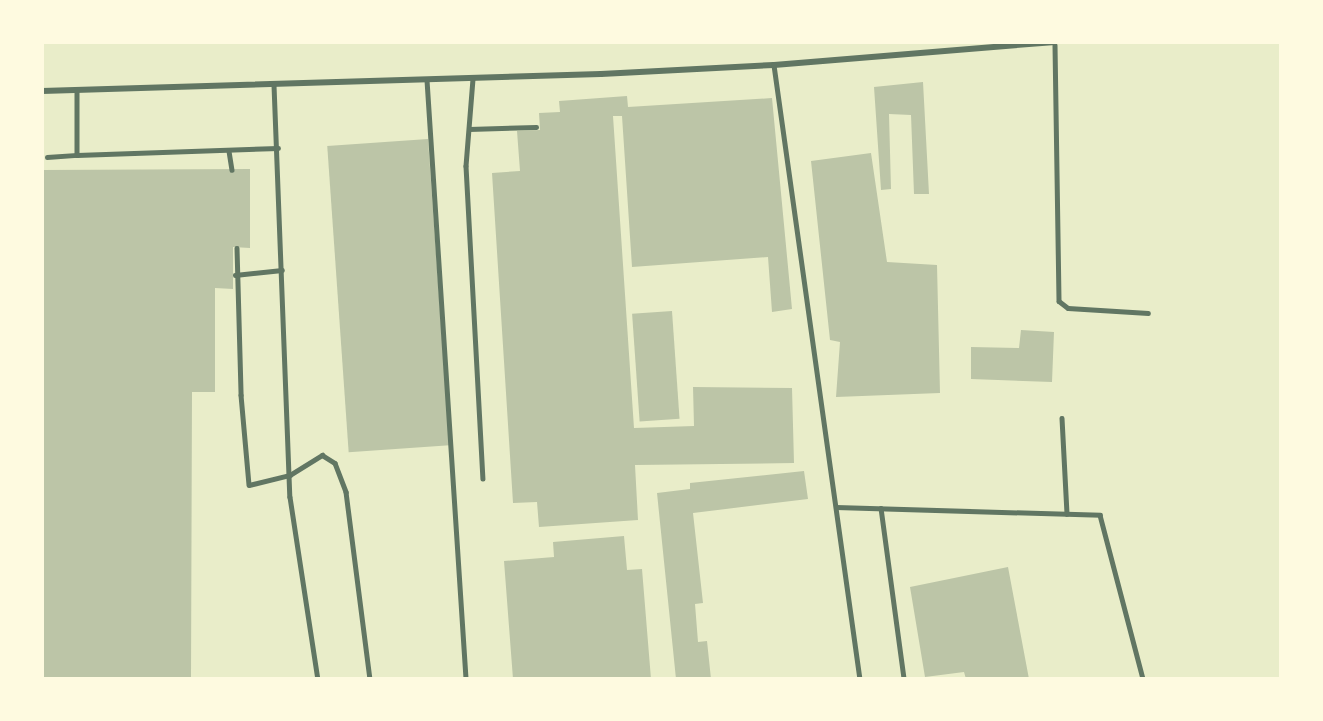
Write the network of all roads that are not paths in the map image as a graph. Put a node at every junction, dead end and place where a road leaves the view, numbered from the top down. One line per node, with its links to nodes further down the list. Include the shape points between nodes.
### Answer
1 (1055, 43): 2 (street); 18 (lane, via 1059,301 1068,308)
2 (774, 65): 3 (street); 22 (lane)
3 (473, 79): 4 (street); 9 (lane)
4 (427, 80): 5 (street); 27 (lane)
5 (274, 85): 6 (street); 10 (lane)
6 (77, 90): 7 (street); 12 (lane)
7 (42, 91)
8 (536, 127): 9 (lane)
9 (469, 129): 21 (lane, via 466,166)
10 (278, 148): 11 (lane); 16 (lane)
11 (229, 151): 12 (lane); 14 (lane)
12 (77, 155): 13 (lane)
13 (47, 157)
14 (232, 170)
15 (237, 248): 17 (lane)
16 (282, 270): 17 (lane); 20 (lane)
17 (235, 274): 20 (lane, via 249,485)
18 (1148, 313)
19 (1062, 418): 24 (lane)
20 (290, 476): 25 (lane); 26 (lane, via 322,455 335,462 346,492)
21 (483, 479)
22 (836, 507): 23 (lane); 28 (lane)
23 (881, 508): 24 (lane); 29 (lane)
24 (1067, 514): 30 (lane, via 1100,515)
25 (318, 679)
26 (370, 679)
27 (466, 679)
28 (860, 679)
29 (904, 679)
30 (1143, 679)

